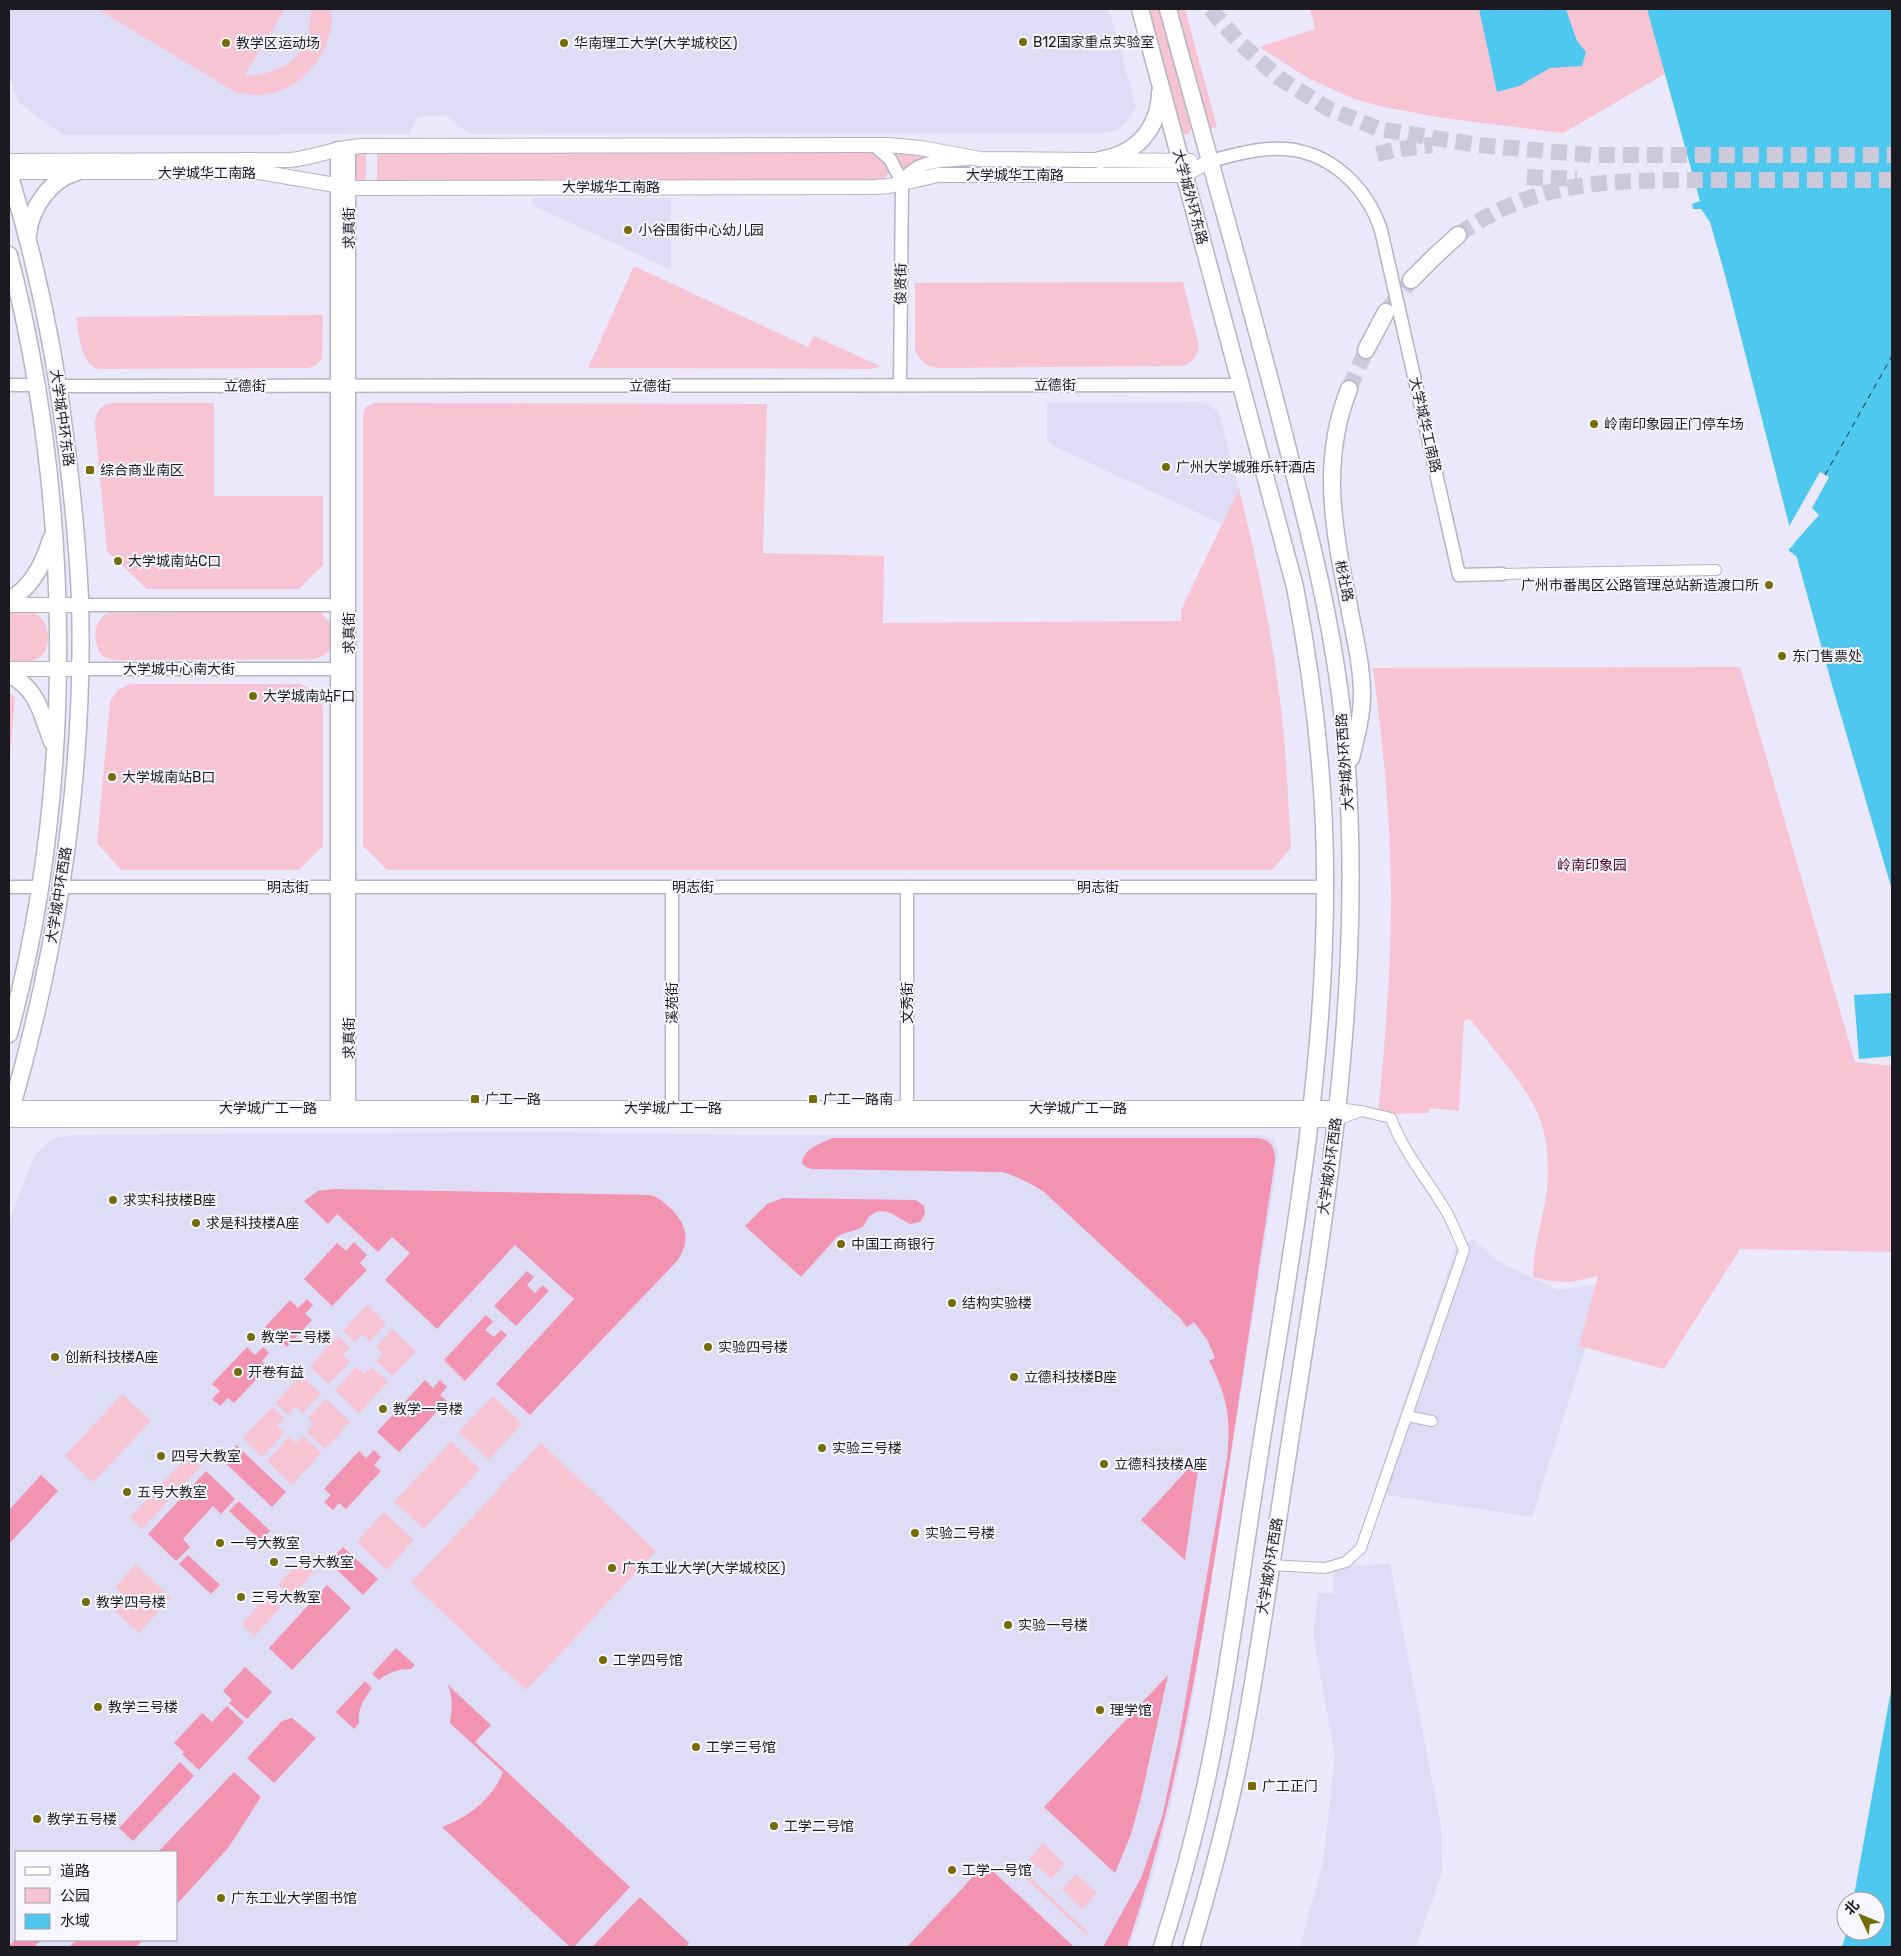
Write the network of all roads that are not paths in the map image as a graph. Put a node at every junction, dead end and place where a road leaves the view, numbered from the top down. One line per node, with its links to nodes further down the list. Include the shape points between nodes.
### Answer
1 (1140, 9): 3 (main road, 大学城外环东路)
2 (1168, 9): 9 (main road, 大学城外环东路)
3 (1160, 84): 7 (main road, via 1158,106 1144,137 1132,149); 10 (main road, 大学城外环东路)
4 (874, 145): 5 (main road, 大学城华工南路); 6 (main road, 大学城华工南路, via 931,149); 13 (street, 俊贤街, via 890,159)
5 (343, 148): 8 (main road, 大学城华工南路, via 290,160); 14 (street, 求真街)
6 (980, 159): 7 (main road, 大学城华工南路); 13 (street, via 925,164)
7 (1100, 160): 10 (main road, 大学城华工南路)
8 (9, 161)
9 (1210, 161): 10 (main road, 大学城华工南路); 21 (main road, 大学城外环东路); 31 (street, 大学城华工南路, via 1278,149 1301,152 1335,167 1365,196 1381,230 1459,575)
10 (1182, 168): 13 (main road, 大学城华工南路, via 938,175); 25 (main road, 大学城外环东路)
11 (77, 172): 12 (main road, 大学城华工南路); 14 (main road, 大学城华工南路, via 258,172); 16 (main road, via 62,178 39,202 30,223)
12 (9, 173): 16 (main road, 大学城中环东路)
13 (902, 182): 14 (main road, 大学城华工南路, via 882,187); 24 (street, 俊贤街)
14 (343, 186): 27 (street, 求真街)
15 (1458, 236): 18 (main road)
16 (28, 241): 26 (main road, 大学城中环东路, via 49,330)
17 (9, 255): 23 (main road, 大学城中环东路)
18 (1411, 280)
19 (1386, 312): 20 (main road)
20 (1366, 350)
21 (1270, 381): 43 (main road, 大学城外环西路, via 1332,637)
22 (9, 385): 23 (street)
23 (35, 385): 29 (main road, 大学城中环东路)
24 (900, 385): 25 (street, 立德街); 27 (street, 立德街)
25 (1241, 385): 50 (main road, 大学城外环西路, via 1287,552 1305,641 1318,742)
26 (58, 386): 27 (street, 立德街); 35 (main road, 大学城中环东路, via 74,514)
27 (343, 386): 36 (street, 求真街)
28 (1349, 389): 43 (main road, 彬社路, via 1334,452 1332,495 1362,693)
29 (53, 532): 32 (main road, via 45,557 32,579); 34 (main road, 大学城中环东路)
30 (1716, 570): 31 (street, 大学城华工南路)
31 (1502, 574)
32 (9, 600)
33 (9, 605): 34 (main road)
34 (57, 605): 35 (main road); 38 (main road, 大学城中环西路)
35 (80, 605): 36 (street); 39 (main road, 大学城中环东路)
36 (343, 605): 40 (street, 求真街)
37 (9, 669): 38 (main road, 大学城中心南大街)
38 (58, 669): 39 (main road, 大学城中心南大街); 42 (main road, 大学城中环西路)
39 (80, 669): 40 (street, 大学城中心南大街); 46 (main road, 大学城中环西路, via 75,774)
40 (343, 669): 47 (street, 求真街)
41 (9, 675): 42 (main road, via 25,684 35,697)
42 (54, 748): 45 (main road, 大学城中环西路)
43 (1347, 773): 53 (main road, 大学城外环西路, via 1352,900)
44 (9, 887): 45 (street)
45 (39, 887): 51 (main road, 大学城中环西路)
46 (61, 887): 47 (street, 明志街); 54 (main road, 大学城中环西路, via 49,961)
47 (343, 887): 48 (street, 明志街); 55 (street, 求真街)
48 (672, 887): 49 (street, 明志街); 56 (street, 溪苑街)
49 (907, 887): 50 (street, 明志街); 57 (street, 文秀街)
50 (1325, 887): 52 (main road, 大学城外环西路)
51 (9, 1034)
52 (1317, 1040): 53 (main road, via 1320,1049 1327,1054 1340,1051); 58 (main road, 大学城外环西路)
53 (1344, 1043): 59 (main road, 大学城外环西路)
54 (9, 1113): 55 (main road, 大学城广工一路)
55 (343, 1114): 56 (main road, 大学城广工一路)
56 (672, 1114): 57 (main road, 大学城广工一路)
57 (907, 1114): 58 (main road, 大学城广工一路)
58 (1310, 1114): 59 (main road, 大学城广工一路); 63 (main road, 大学城外环西路, via 1216,1734 1186,1863)
59 (1337, 1114): 60 (street, via 1361,1111 1391,1118 1417,1168 1445,1210 1464,1250); 62 (main road, 大学城外环西路)
60 (1407, 1416): 61 (street); 62 (street, via 1361,1548 1346,1562 1325,1568)
61 (1432, 1421)
62 (1270, 1564): 64 (main road, 大学城外环西路, via 1238,1764)
63 (1162, 1947)
64 (1191, 1947)

